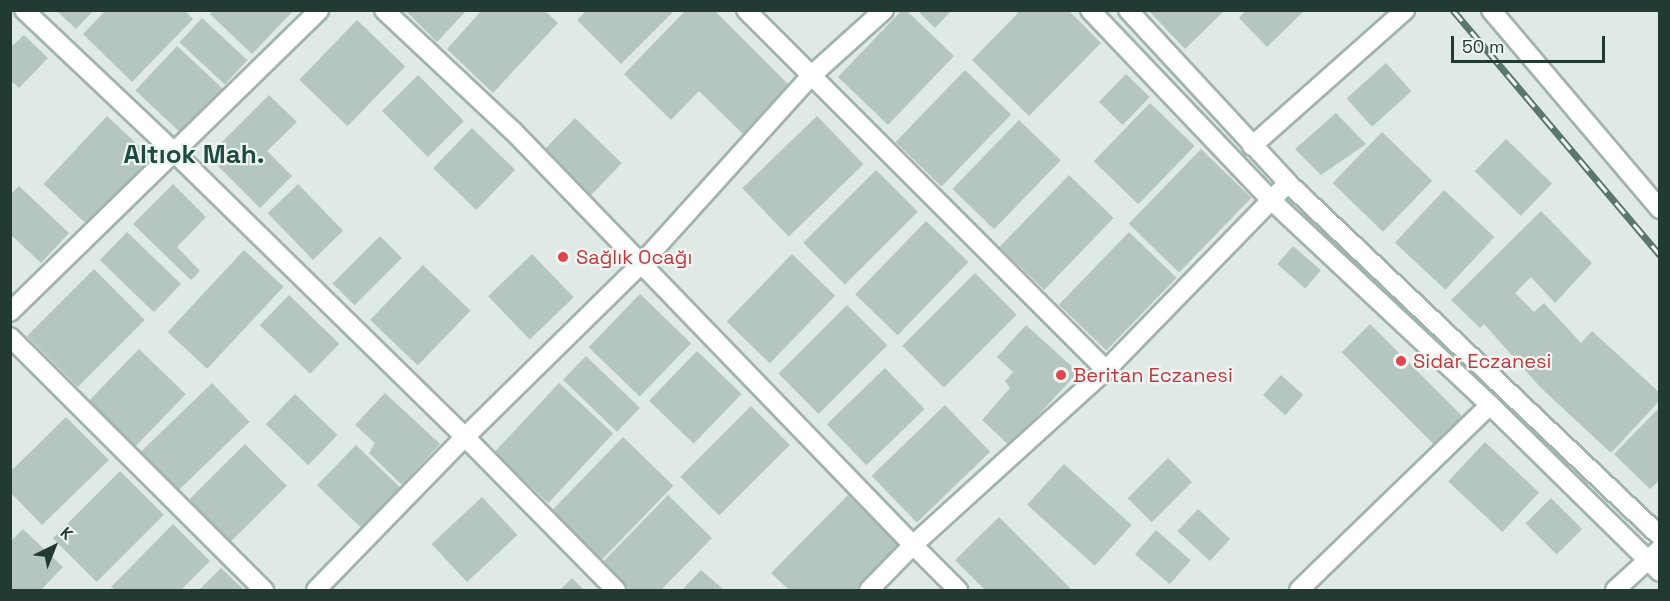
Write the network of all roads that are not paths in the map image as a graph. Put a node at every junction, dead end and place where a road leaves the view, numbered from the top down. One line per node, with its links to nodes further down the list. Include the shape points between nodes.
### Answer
1 (24, 10): 12 (street)
2 (319, 10): 12 (street)
3 (384, 10): 16 (street, via 513,131)
4 (746, 10): 10 (street)
5 (884, 10): 10 (street)
6 (1090, 10): 14 (street)
7 (1128, 10): 11 (street)
8 (1405, 10): 11 (street)
9 (1491, 10): 15 (street)
10 (812, 75): 16 (street); 19 (street)
11 (1252, 146): 13 (street)
12 (175, 153): 17 (street); 21 (street)
13 (1288, 183): 14 (street); 22 (street)
14 (1270, 199): 19 (street); 20 (street)
15 (1659, 209)
16 (641, 264): 21 (street); 23 (street)
17 (10, 312)
18 (10, 337): 25 (street)
19 (1106, 370): 23 (street)
20 (1490, 405): 24 (street); 30 (street)
21 (465, 437): 26 (street); 27 (street)
22 (1659, 536)
23 (913, 545): 28 (street); 29 (street)
24 (1656, 561): 31 (street)
25 (264, 591)
26 (316, 591)
27 (616, 591)
28 (869, 591)
29 (958, 591)
30 (1299, 591)
31 (1615, 591)

